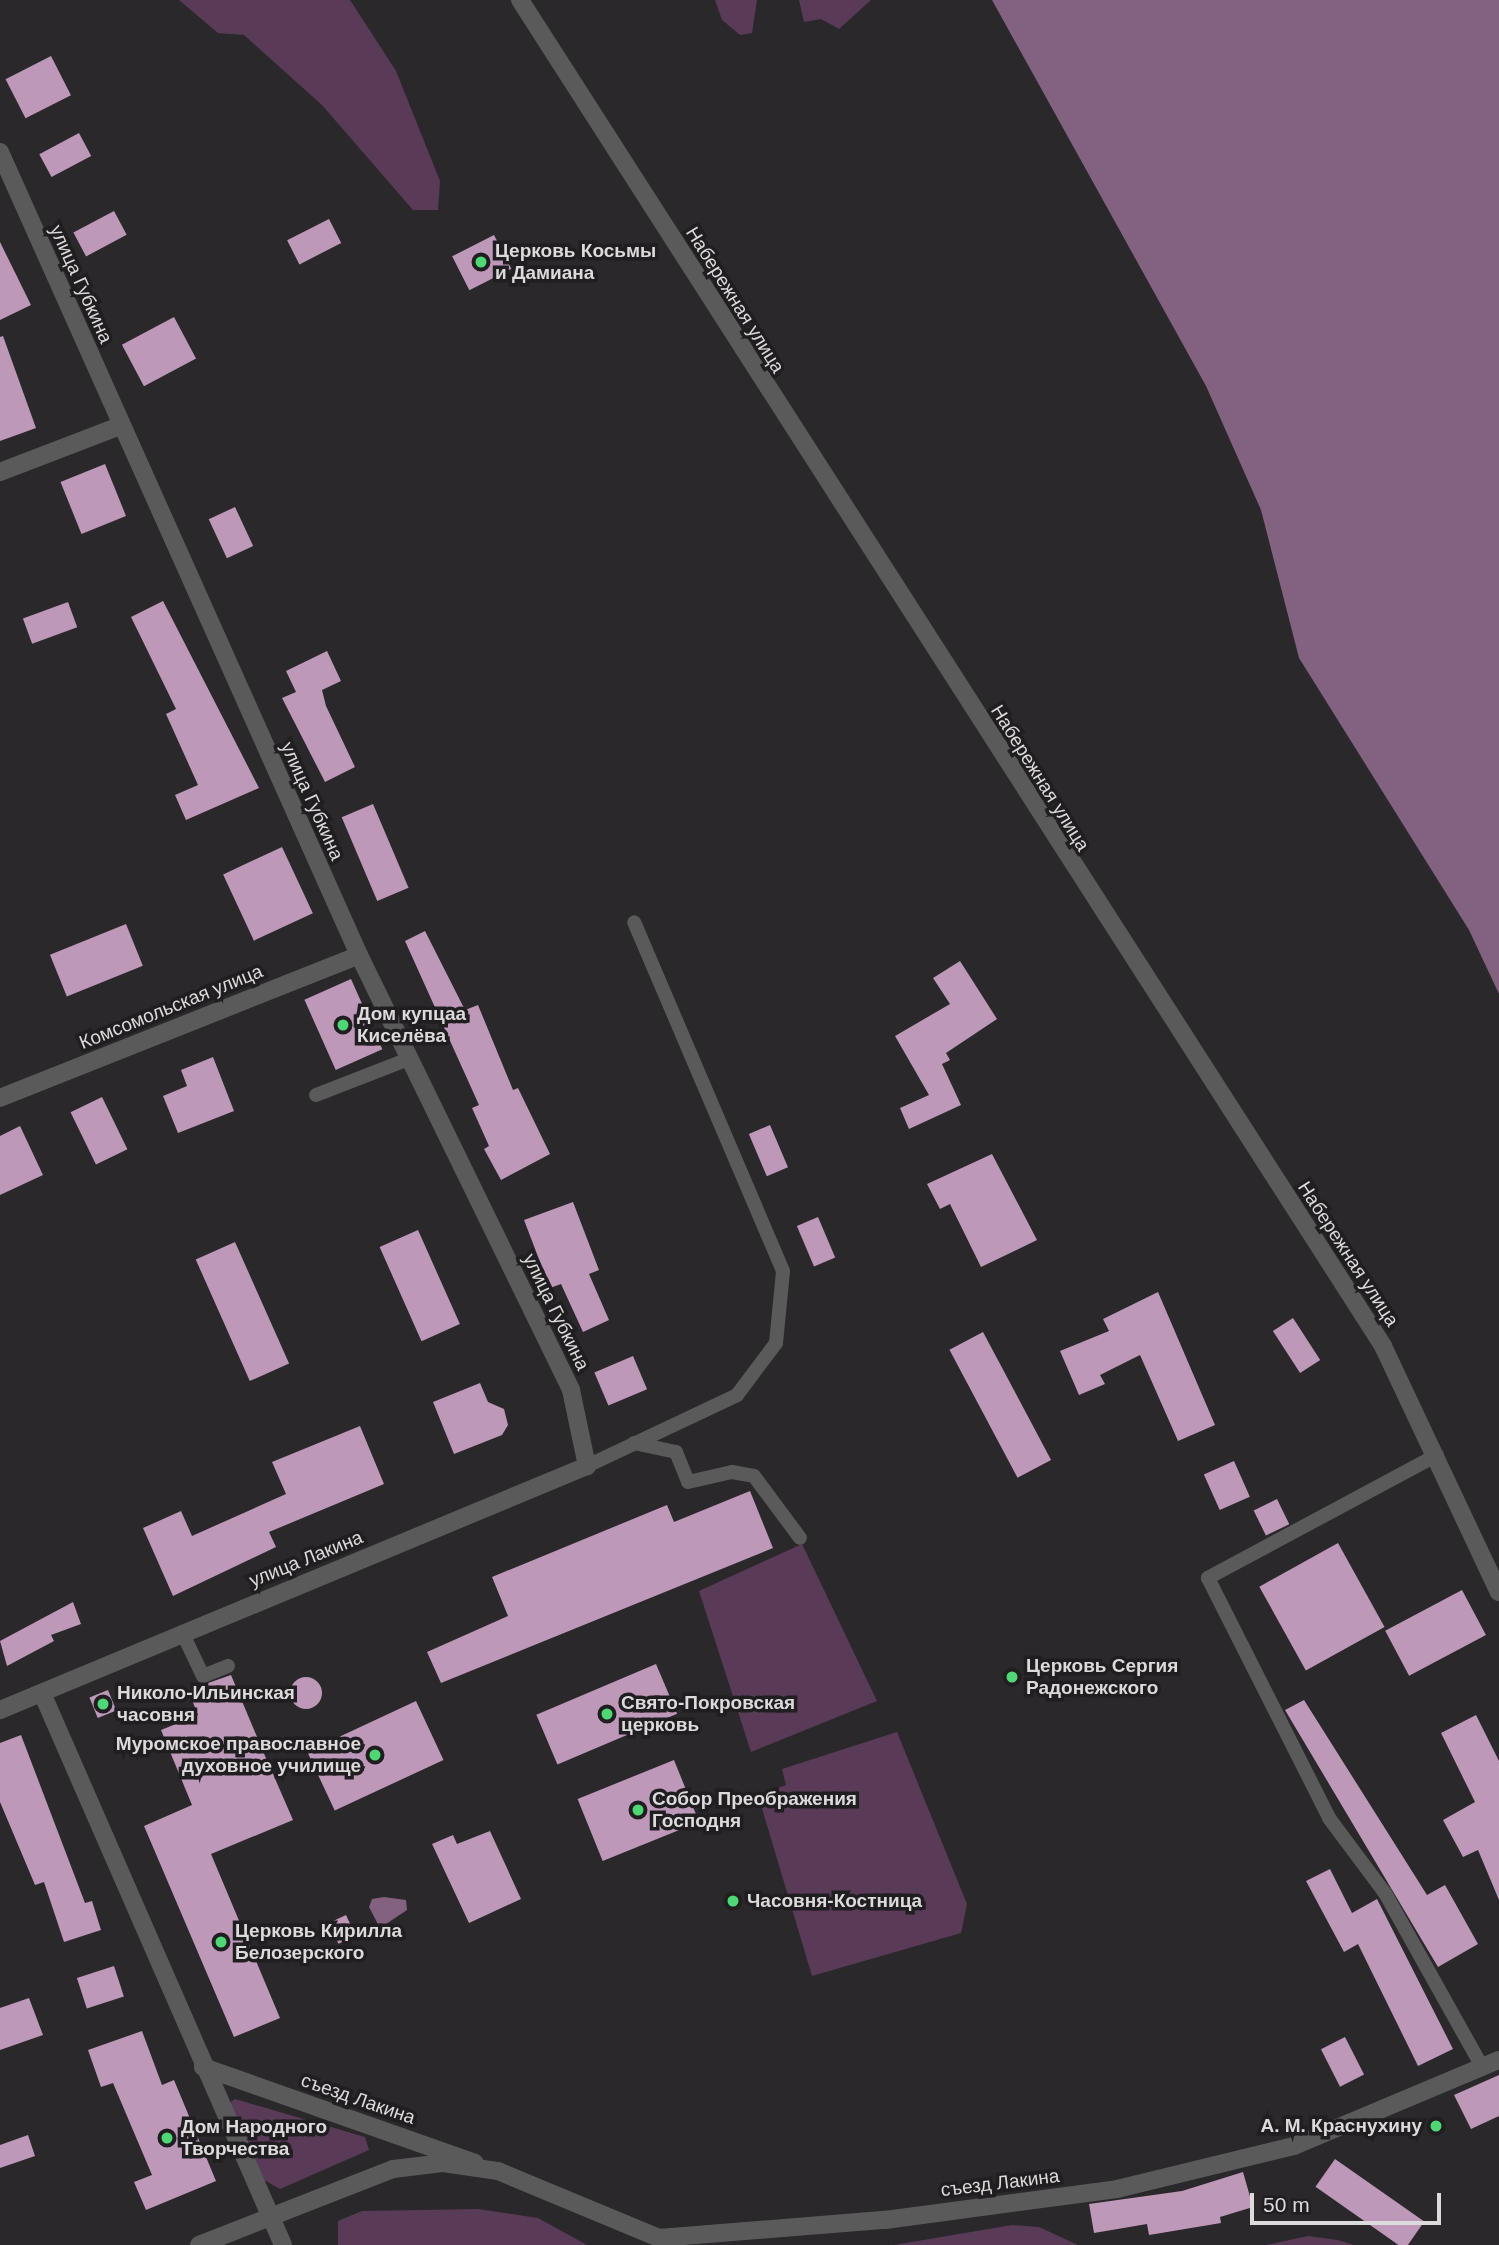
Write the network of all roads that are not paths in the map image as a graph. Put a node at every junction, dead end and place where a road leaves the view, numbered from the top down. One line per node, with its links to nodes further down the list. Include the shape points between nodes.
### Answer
1 (520, 0): 11 (street, Набережная улица, via 1383,1346)
2 (0, 152): 3 (street, улица Губкина)
3 (120, 426): 4 (street); 6 (street, улица Губкина)
4 (0, 472)
5 (634, 922): 10 (lane, via 783,1271 776,1343 737,1395)
6 (359, 955): 7 (street, улица Губкина); 9 (street, Комсомольская улица)
7 (409, 1059): 8 (lane); 12 (street, улица Губкина, via 571,1390)
8 (316, 1095)
9 (0, 1098)
10 (634, 1443): 12 (lane); 13 (lane, via 676,1452 688,1482 732,1472 754,1476)
11 (1437, 1455): 14 (street, Набережная улица); 19 (lane, via 1208,1578 1329,1818 1385,1893)
12 (587, 1465): 15 (street, улица Лакина)
13 (800, 1538)
14 (1499, 1592)
15 (183, 1632): 16 (lane, via 203,1676); 17 (street, улица Лакина)
16 (228, 1666)
17 (42, 1693): 18 (street, улица Лакина); 20 (street)
18 (0, 1710)
19 (1491, 2064): 21 (street, съезд Лакина, via 1294,2146 1117,2189 885,2220 659,2238)
20 (203, 2067): 21 (street, съезд Лакина); 22 (street)
21 (498, 2171): 22 (street, съезд Лакина, via 443,2163 393,2169)
22 (267, 2219): 23 (street, съезд Лакина); 24 (street)
23 (199, 2245)
24 (282, 2245)

